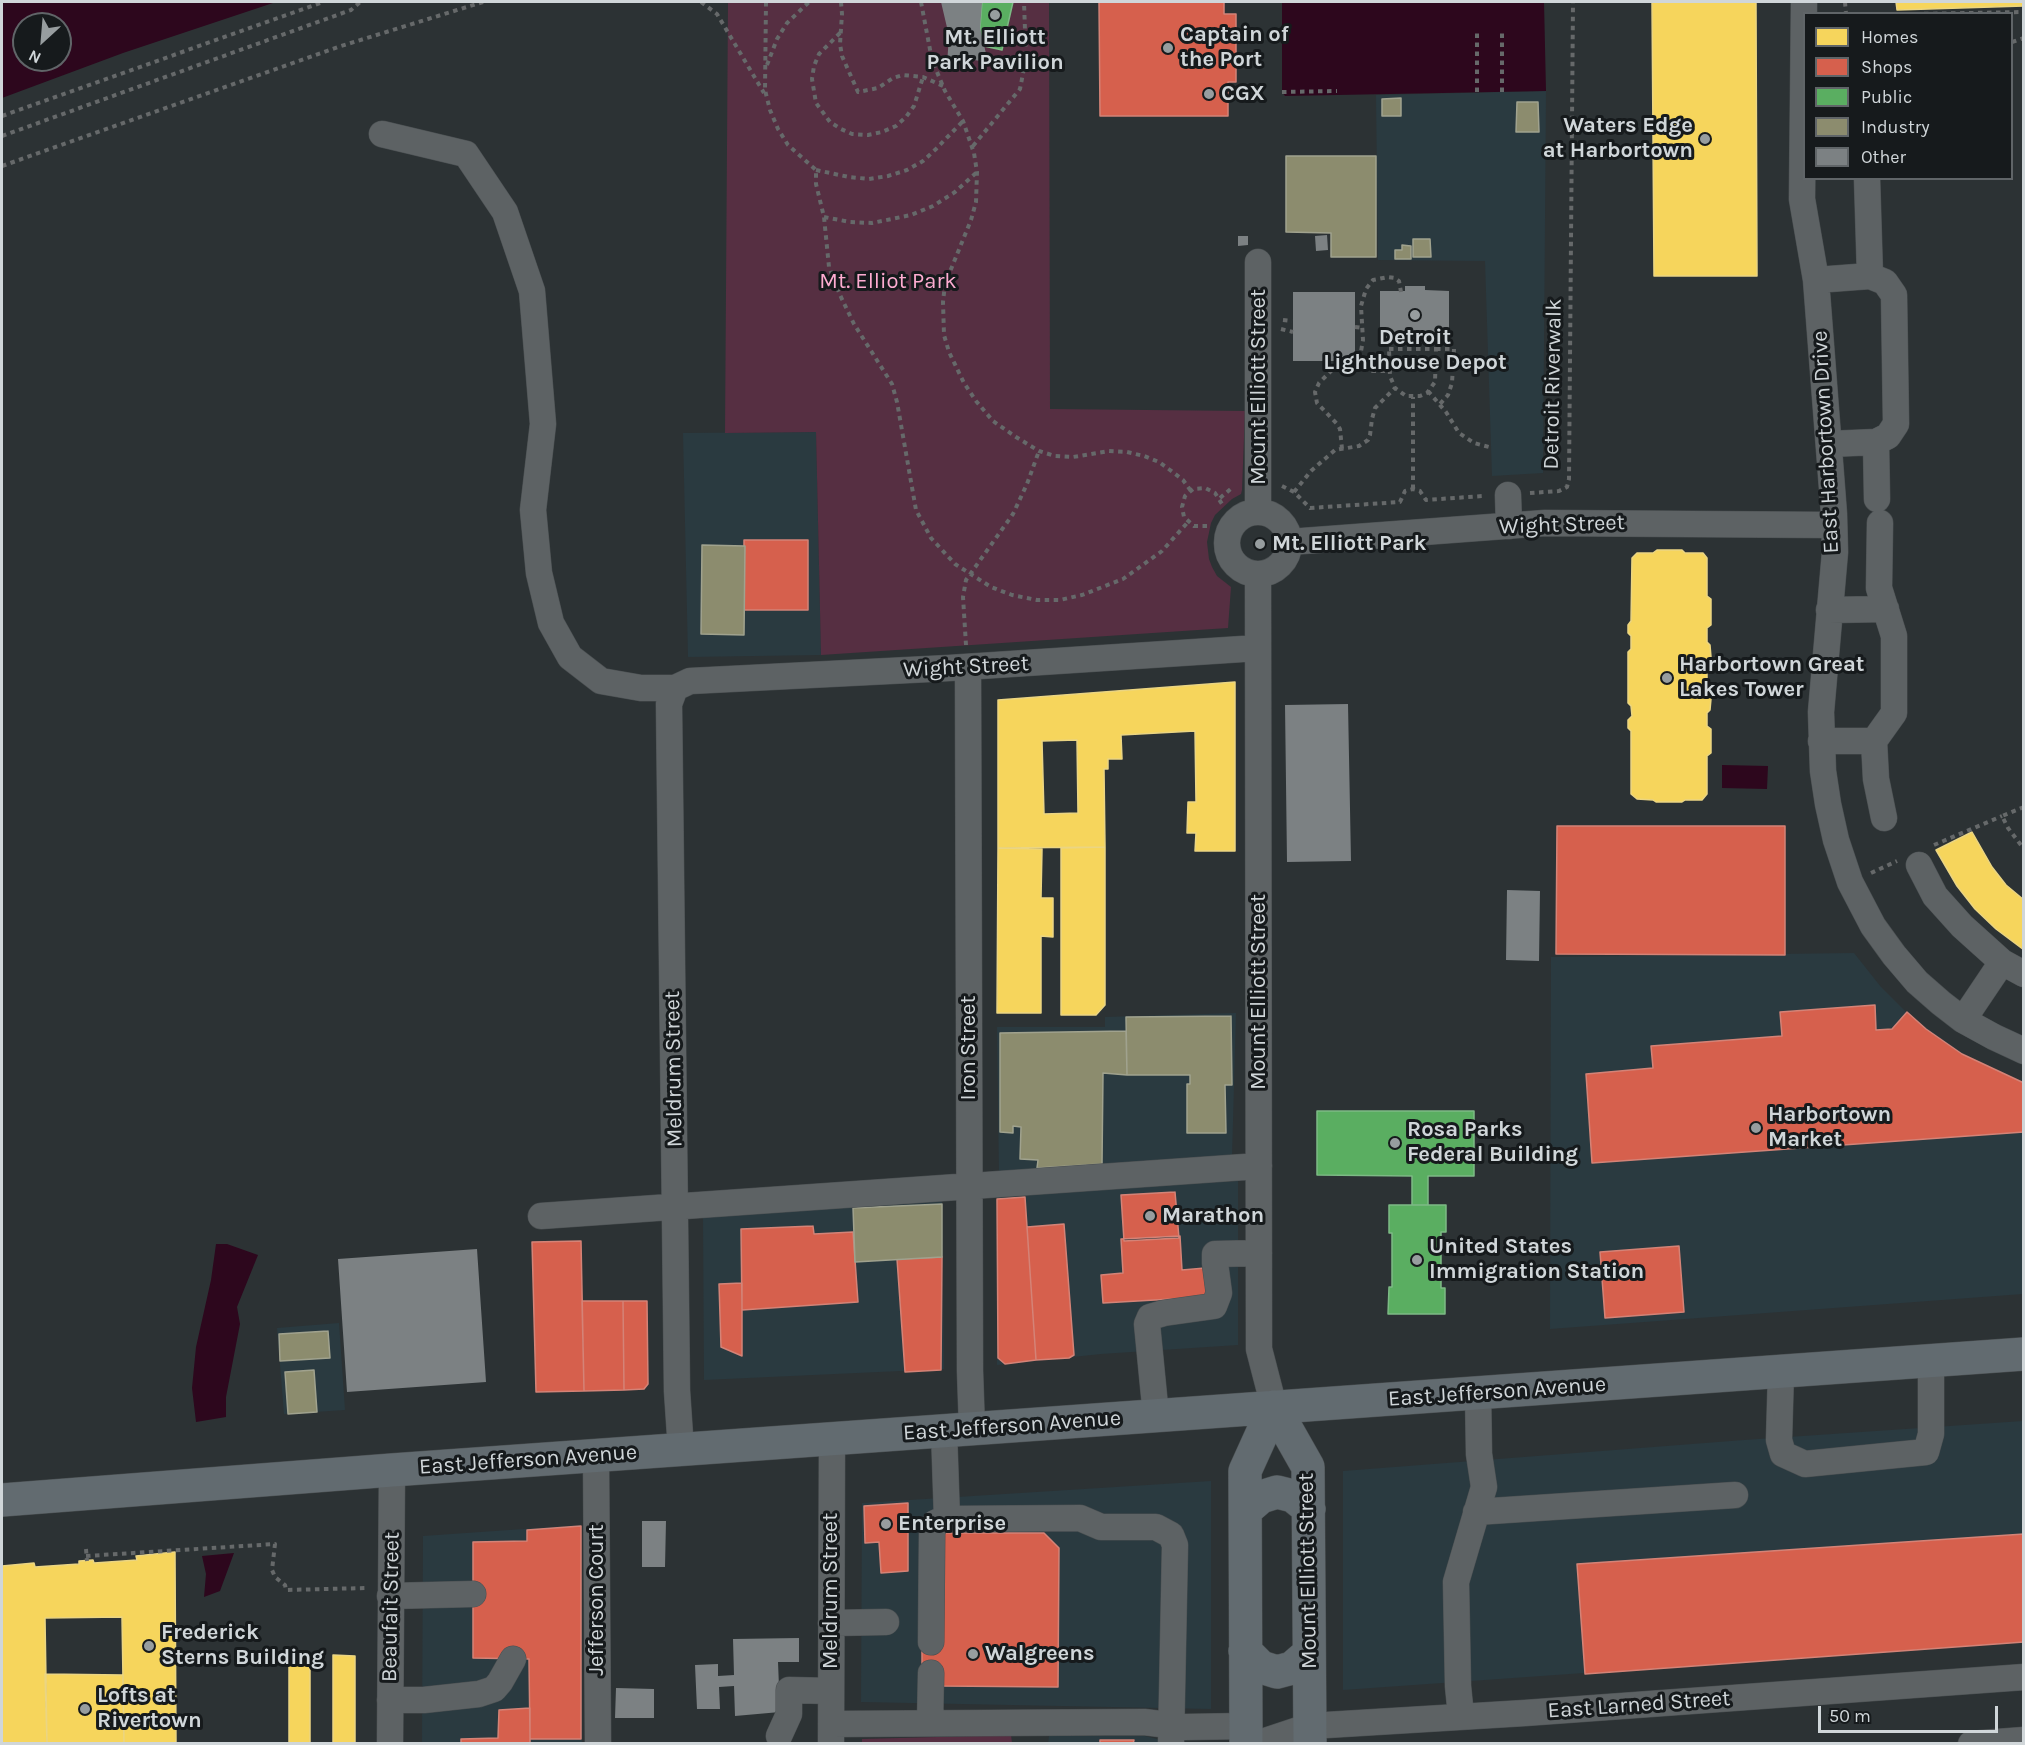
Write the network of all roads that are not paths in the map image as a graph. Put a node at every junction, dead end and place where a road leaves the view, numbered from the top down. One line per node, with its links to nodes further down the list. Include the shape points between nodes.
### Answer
1 (1803, 100): 6 (street, East Harbortown Drive, via 1802,199)
2 (382, 134): 19 (street, Wight Street, via 465,153 505,212 513,234 532,291 543,424 533,510 539,573 551,623 570,657 601,681 642,688)
3 (1867, 180): 5 (street)
4 (1258, 262): 10 (street, Mount Elliott Street)
5 (1870, 276): 6 (street); 7 (street, via 1885,282 1894,295 1896,424 1888,436)
6 (1816, 280): 8 (street, East Harbortown Drive)
7 (1876, 442): 8 (street); 15 (street, via 1880,588)
8 (1829, 444): 11 (street, East Harbortown Drive)
9 (1508, 495): 12 (street)
10 (1258, 512): 13 (street, via 1283,525); 14 (street, via 1233,524 1227,543 1232,561)
11 (1834, 525): 12 (street, Wight Street); 16 (street, East Harbortown Drive)
12 (1509, 526): 13 (street, Wight Street)
13 (1289, 542): 14 (street, via 1281,565)
14 (1258, 575): 17 (street, Mount Elliott Street)
15 (1886, 609): 16 (street); 21 (street, via 1894,636 1894,712)
16 (1829, 610): 20 (street, East Harbortown Drive)
17 (1258, 648): 18 (street, Wight Street); 27 (street, Mount Elliott Street)
18 (967, 656): 19 (street, Wight Street, via 690,681); 28 (street, Iron Street)
19 (675, 688): 29 (street, Meldrum Street, via 669,704)
20 (1821, 741): 21 (street); 25 (street, East Harbortown Drive, via 1828,804 1850,882 1873,926 1894,955 1917,982)
21 (1874, 741): 22 (street)
22 (1884, 818)
23 (1919, 866): 24 (street, via 1935,896 1962,926)
24 (2013, 968): 25 (street)
25 (1963, 1020): 26 (street, East Harbortown Drive)
26 (2024, 1051)
27 (1259, 1166): 28 (street); 31 (street, Mount Elliott Street)
28 (969, 1187): 29 (street); 38 (street, Iron Street, via 970,1371)
29 (676, 1207): 30 (street); 40 (street, Meldrum Street)
30 (541, 1216)
31 (1259, 1253): 36 (street, Mount Elliott Street, via 1259,1349); 37 (street, via 1215,1254 1219,1293 1214,1306 1150,1317 1147,1324)
32 (2024, 1354): 33 (main road, East Jefferson Avenue)
33 (1931, 1360): 34 (main road, East Jefferson Avenue); 34 (street, via 1931,1434 1926,1452 1805,1464 1784,1454 1779,1440)
34 (1780, 1371): 35 (main road, East Jefferson Avenue)
35 (1478, 1393): 36 (main road, East Jefferson Avenue); 47 (street, via 1484,1487)
36 (1274, 1407): 37 (main road, East Jefferson Avenue); 45 (main road, Mount Elliott Street, via 1308,1467); 46 (main road, via 1245,1470)
37 (1156, 1416): 38 (main road, East Jefferson Avenue)
38 (958, 1430): 39 (main road, East Jefferson Avenue); 48 (street, Iron Street)
39 (832, 1439): 40 (main road, East Jefferson Avenue); 52 (street, Meldrum Street)
40 (681, 1450): 41 (main road, East Jefferson Avenue)
41 (596, 1456): 42 (main road, East Jefferson Avenue); 72 (street, Jefferson Court)
42 (392, 1470): 44 (main road, East Jefferson Avenue); 49 (street, Beaufait Street)
43 (1735, 1495): 47 (street)
44 (2, 1500)
45 (1309, 1509): 46 (main road, via 1293,1496 1277,1492 1261,1497); 55 (main road, Mount Elliott Street)
46 (1246, 1510): 54 (main road)
47 (1476, 1512): 61 (street, via 1456,1582)
48 (947, 1519): 53 (street, via 936,1524 932,1532); 66 (street, via 1080,1518 1101,1527 1156,1527 1171,1535)
49 (380, 1592): 50 (street); 60 (street, Beaufait Street)
50 (473, 1594)
51 (886, 1622): 52 (street)
52 (831, 1623): 59 (street, Meldrum Street)
53 (931, 1642)
54 (1245, 1652): 55 (main road, via 1261,1667 1277,1672 1292,1668); 69 (main road)
55 (1308, 1654): 67 (main road, Mount Elliott Street)
56 (500, 1659): 60 (street, via 500,1682 494,1689 424,1701)
57 (931, 1673): 63 (street)
58 (2024, 1677): 61 (street, East Larned Street)
59 (831, 1691): 64 (street, Meldrum Street); 68 (street, via 789,1690 789,1714)
60 (390, 1700): 71 (street, Beaufait Street)
61 (1461, 1716): 62 (street, East Larned Street)
62 (1384, 1721): 67 (street, East Larned Street); 73 (street)
63 (930, 1723): 64 (street, East Larned Street); 65 (street, East Larned Street)
64 (831, 1733)
65 (1031, 1733): 66 (street, East Larned Street, via 1144,1722)
66 (1171, 1734): 69 (street, East Larned Street, via 1185,1727)
67 (1310, 1735): 69 (street, East Larned Street)
68 (779, 1736)
69 (1249, 1738)
70 (2024, 1740): 74 (street)
71 (390, 1743)
72 (598, 1743)
73 (1364, 1743)
74 (1971, 1743)

